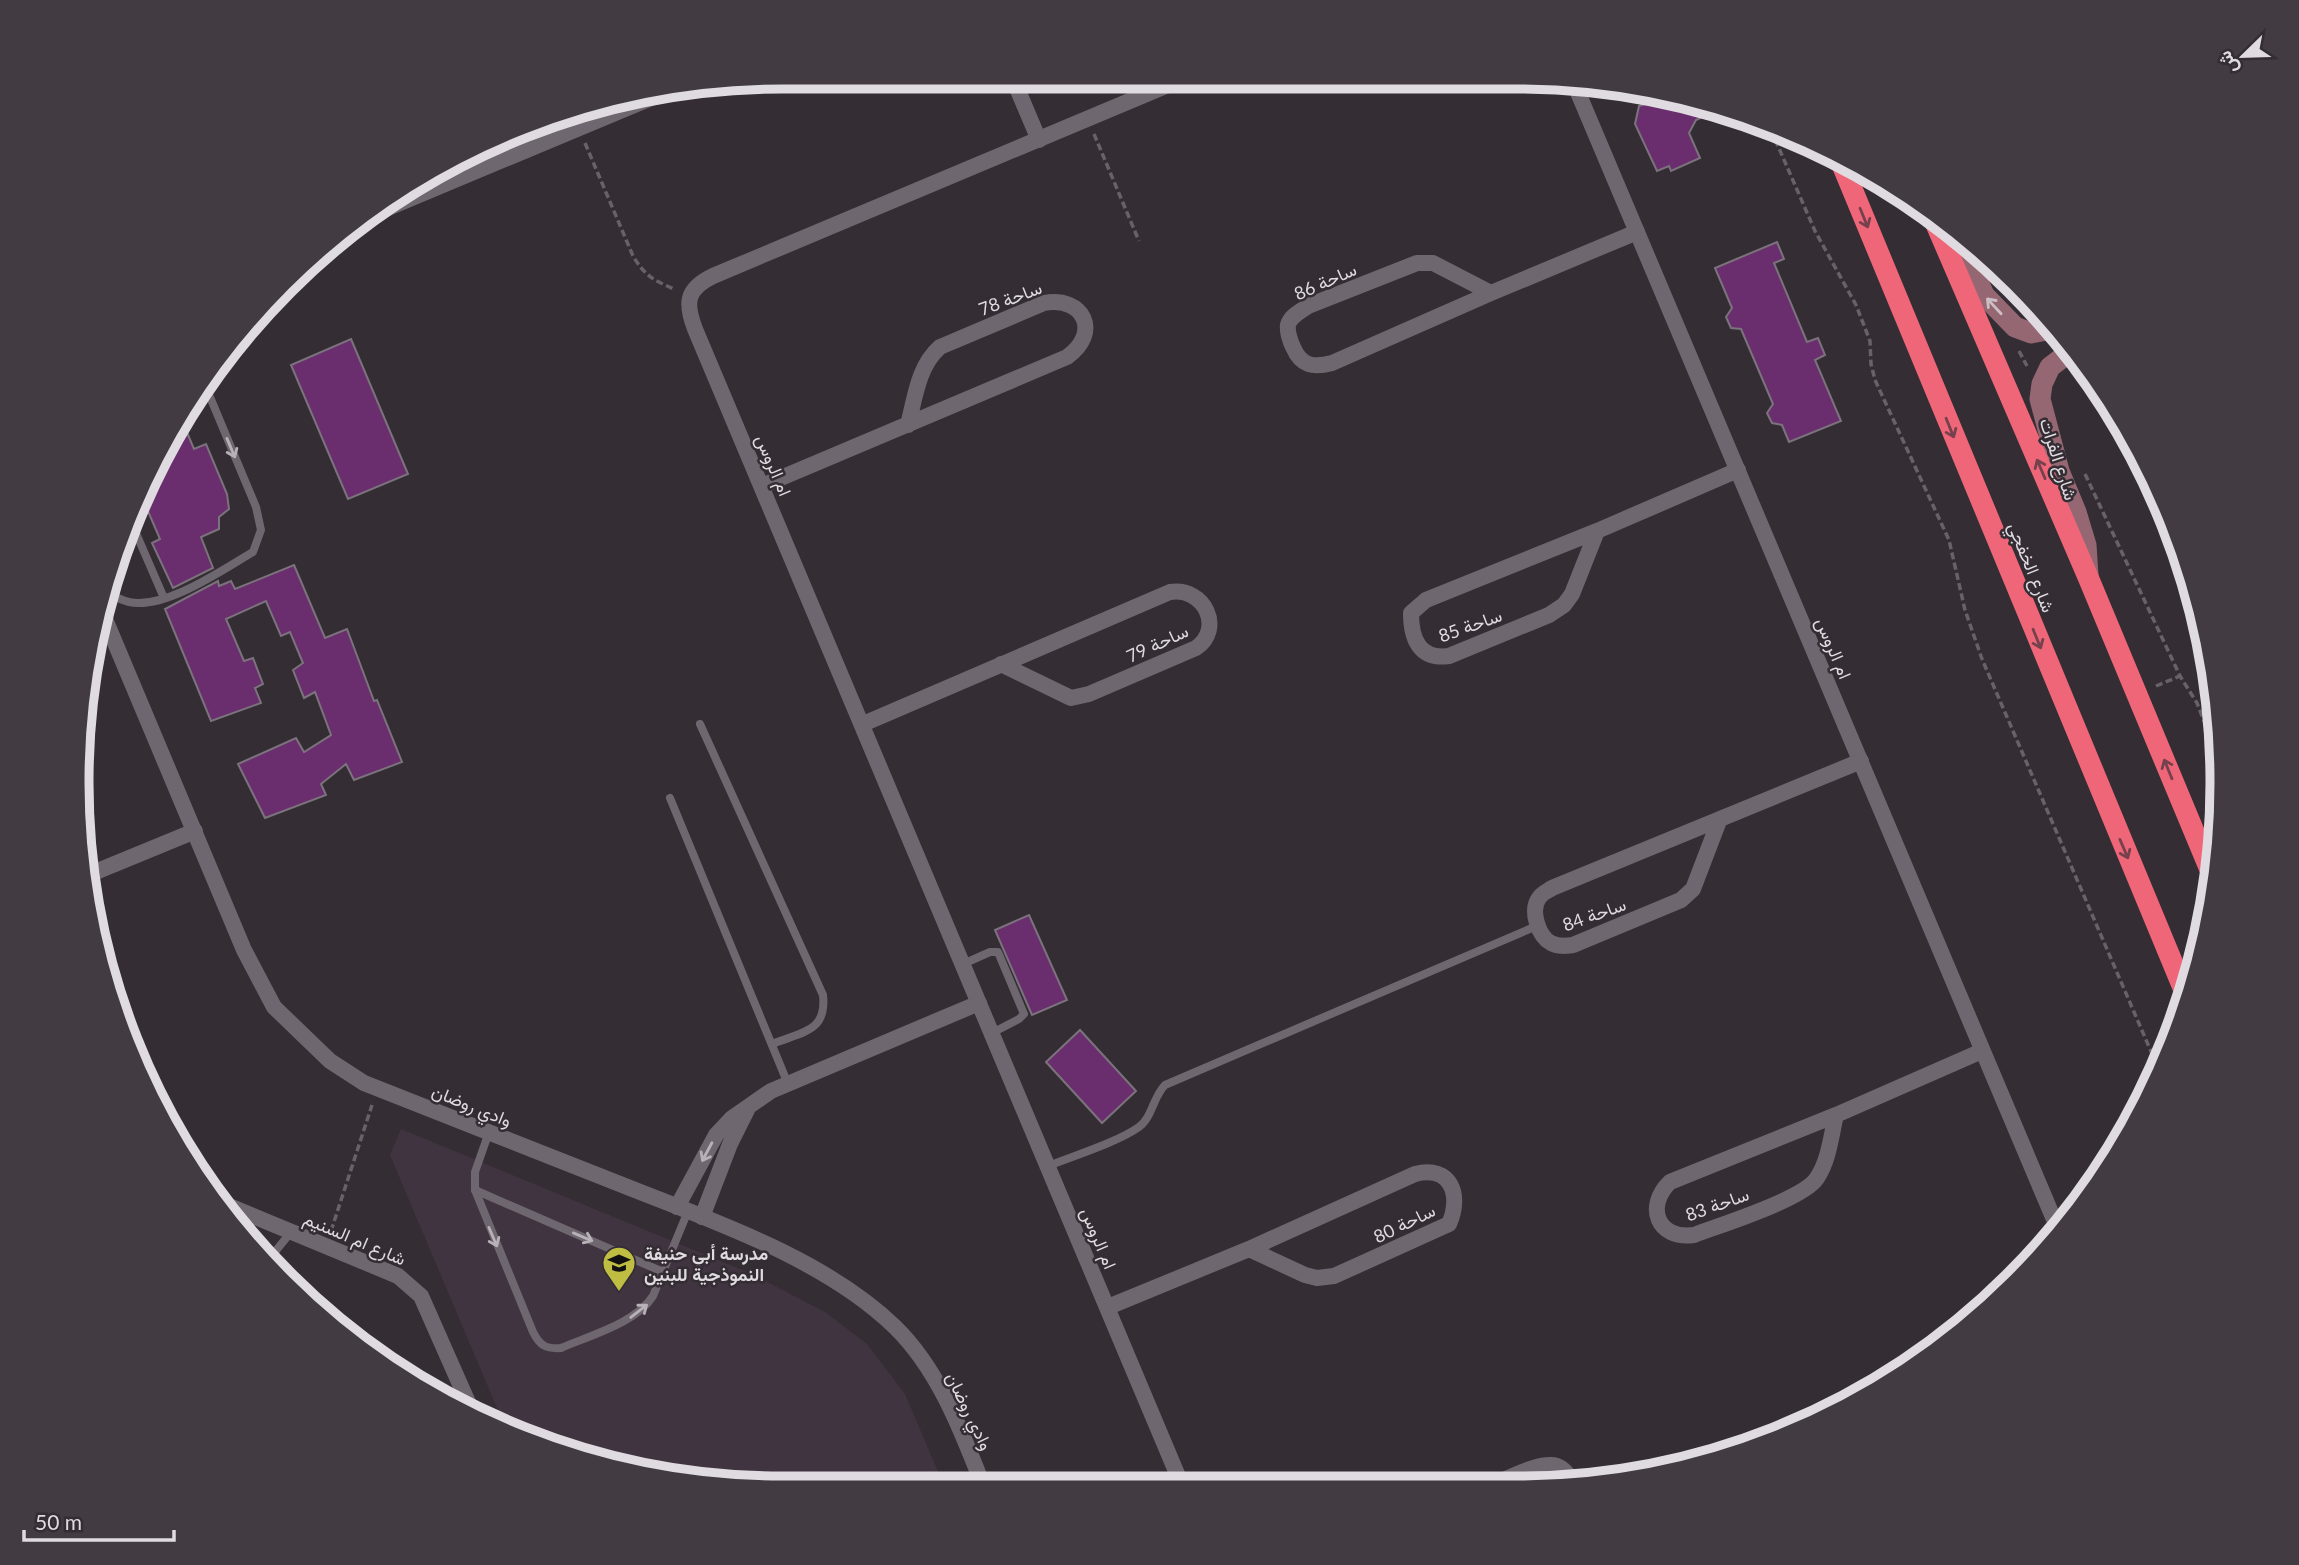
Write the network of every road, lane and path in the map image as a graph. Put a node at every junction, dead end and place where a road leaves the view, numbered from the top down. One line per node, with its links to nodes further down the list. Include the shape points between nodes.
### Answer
1 (1017, 89): 9 (street)
2 (1158, 89): 5 (street)
3 (1578, 92): 13 (street, ام الروس)
4 (628, 107): 6 (street)
5 (1088, 119): 9 (street); 15 (path)
6 (579, 128): 10 (street); 18 (path, via 642,272)
7 (1775, 139): 53 (path, via 1815,231 1856,305 1870,341 1875,380 1949,540 1982,659)
8 (522, 140): 10 (street)
9 (1039, 140): 18 (street, via 713,276)
10 (526, 150): 12 (street)
11 (1845, 173): 48 (highway, شارع الخفجي, one-way to 48)
12 (407, 200)
13 (1637, 233): 17 (street, ساحة 86); 25 (street, ام الروس)
14 (1941, 235): 30 (highway, one-way to 14)
15 (1139, 241)
16 (1956, 247): 19 (street, one-way to 16, via 1984,295)
17 (1491, 293): 17 (street, ساحة 86, via 1433,263 1417,263 1307,306 1288,325 1290,340 1296,356 1317,367)
18 (691, 295): 27 (street, ام الروس, via 689,314)
19 (2015, 327): 20 (street, via 2031,333); 22 (path, via 2022,359)
20 (2043, 331)
21 (2063, 357): 22 (street, via 2050,367)
22 (2042, 384): 30 (street, شارع الفرات, via 2040,399 2059,471 2086,545)
23 (209, 394): 32 (lane, one-way to 32, via 256,507 261,530 253,552)
24 (908, 425): 24 (street, ساحة 78, via 923,368 940,347 1044,303 1058,301 1081,315 1085,339 1068,357); 27 (street, ساحة 78)
25 (1738, 470): 28 (street, ساحة 85); 40 (street, ام الروس)
26 (2084, 472): 35 (path)
27 (762, 486): 38 (street, ام الروس)
28 (1597, 531): 28 (street, ساحة 85, via 1572,594 1557,610 1449,656 1424,653 1417,643 1411,613 1426,600)
29 (136, 533): 32 (lane)
30 (2088, 577): 36 (highway)
31 (115, 596): 32 (lane, via 146,603)
32 (164, 598)
33 (108, 626): 43 (street, وادي روضان)
34 (1001, 664): 34 (street, ساحة 79, via 1071,698 1196,648 1209,631 1208,618 1193,594 1171,592); 38 (street, ساحة 79)
35 (2180, 676): 36 (path); 39 (path)
36 (2137, 694): 44 (highway, one-way to 36)
37 (700, 724): 51 (lane, via 823,995 821,1021)
38 (863, 724): 47 (street, ام الروس)
39 (2207, 730)
40 (1861, 761): 42 (street, ساحة 84); 52 (street, ام الروس)
41 (670, 798): 51 (lane)
42 (1719, 821): 46 (street, ساحة 84, via 1552,888 1540,895 1535,906); 46 (street, ساحة 84, via 1692,889 1681,900 1573,945 1549,943)
43 (195, 831): 45 (street); 55 (street, وادي روضان, via 244,950 274,1007 330,1061)
44 (2205, 858)
45 (95, 873)
46 (1539, 925): 59 (lane, via 1165,1086 1155,1095 1141,1126)
47 (963, 964): 49 (street, ام الروس); 50 (lane, via 998,952 1024,1014)
48 (2180, 981)
49 (979, 1003): 50 (street, ام الروس); 54 (street)
50 (992, 1032): 59 (street, ام الروس)
51 (772, 1044): 54 (lane)
52 (1982, 1051): 57 (street, ساحة 83); 63 (street, ام الروس)
53 (2153, 1056)
54 (788, 1084): 56 (street)
55 (378, 1088): 58 (street, وادي روضان); 65 (path)
56 (749, 1107): 62 (street); 62 (street, one-way to 62, via 716,1135)
57 (1836, 1115): 57 (street, ساحة 83, via 1825,1163 1815,1181 1798,1194 1694,1236 1679,1237 1660,1221 1658,1198 1670,1182)
58 (489, 1132): 60 (lane, via 475,1172); 62 (street, وادي روضان)
59 (1048, 1166): 69 (street, ام الروس)
60 (475, 1190): 68 (lane, one-way to 68); 68 (lane, one-way to 68, via 533,1332 540,1345 549,1349 561,1349 634,1316 650,1302)
61 (236, 1209): 64 (street, شارع ام السنيم)
62 (689, 1212): 68 (lane); 72 (street, وادي روضان, via 822,1271 897,1328 946,1398)
63 (2054, 1220)
64 (291, 1232): 65 (street, شارع ام السنيم); 67 (lane)
65 (326, 1246): 70 (street, شارع ام السنيم, via 413,1286)
66 (1249, 1249): 66 (street, ساحة 80, via 1305,1275 1334,1276 1449,1224 1456,1199 1448,1180 1427,1171); 69 (street, ساحة 80)
67 (273, 1253)
68 (663, 1272)
69 (1108, 1307): 73 (street, ام الروس)
70 (466, 1399)
71 (1566, 1474): 74 (street, via 1545,1464)
72 (979, 1476)
73 (1178, 1476)
74 (1516, 1476)

